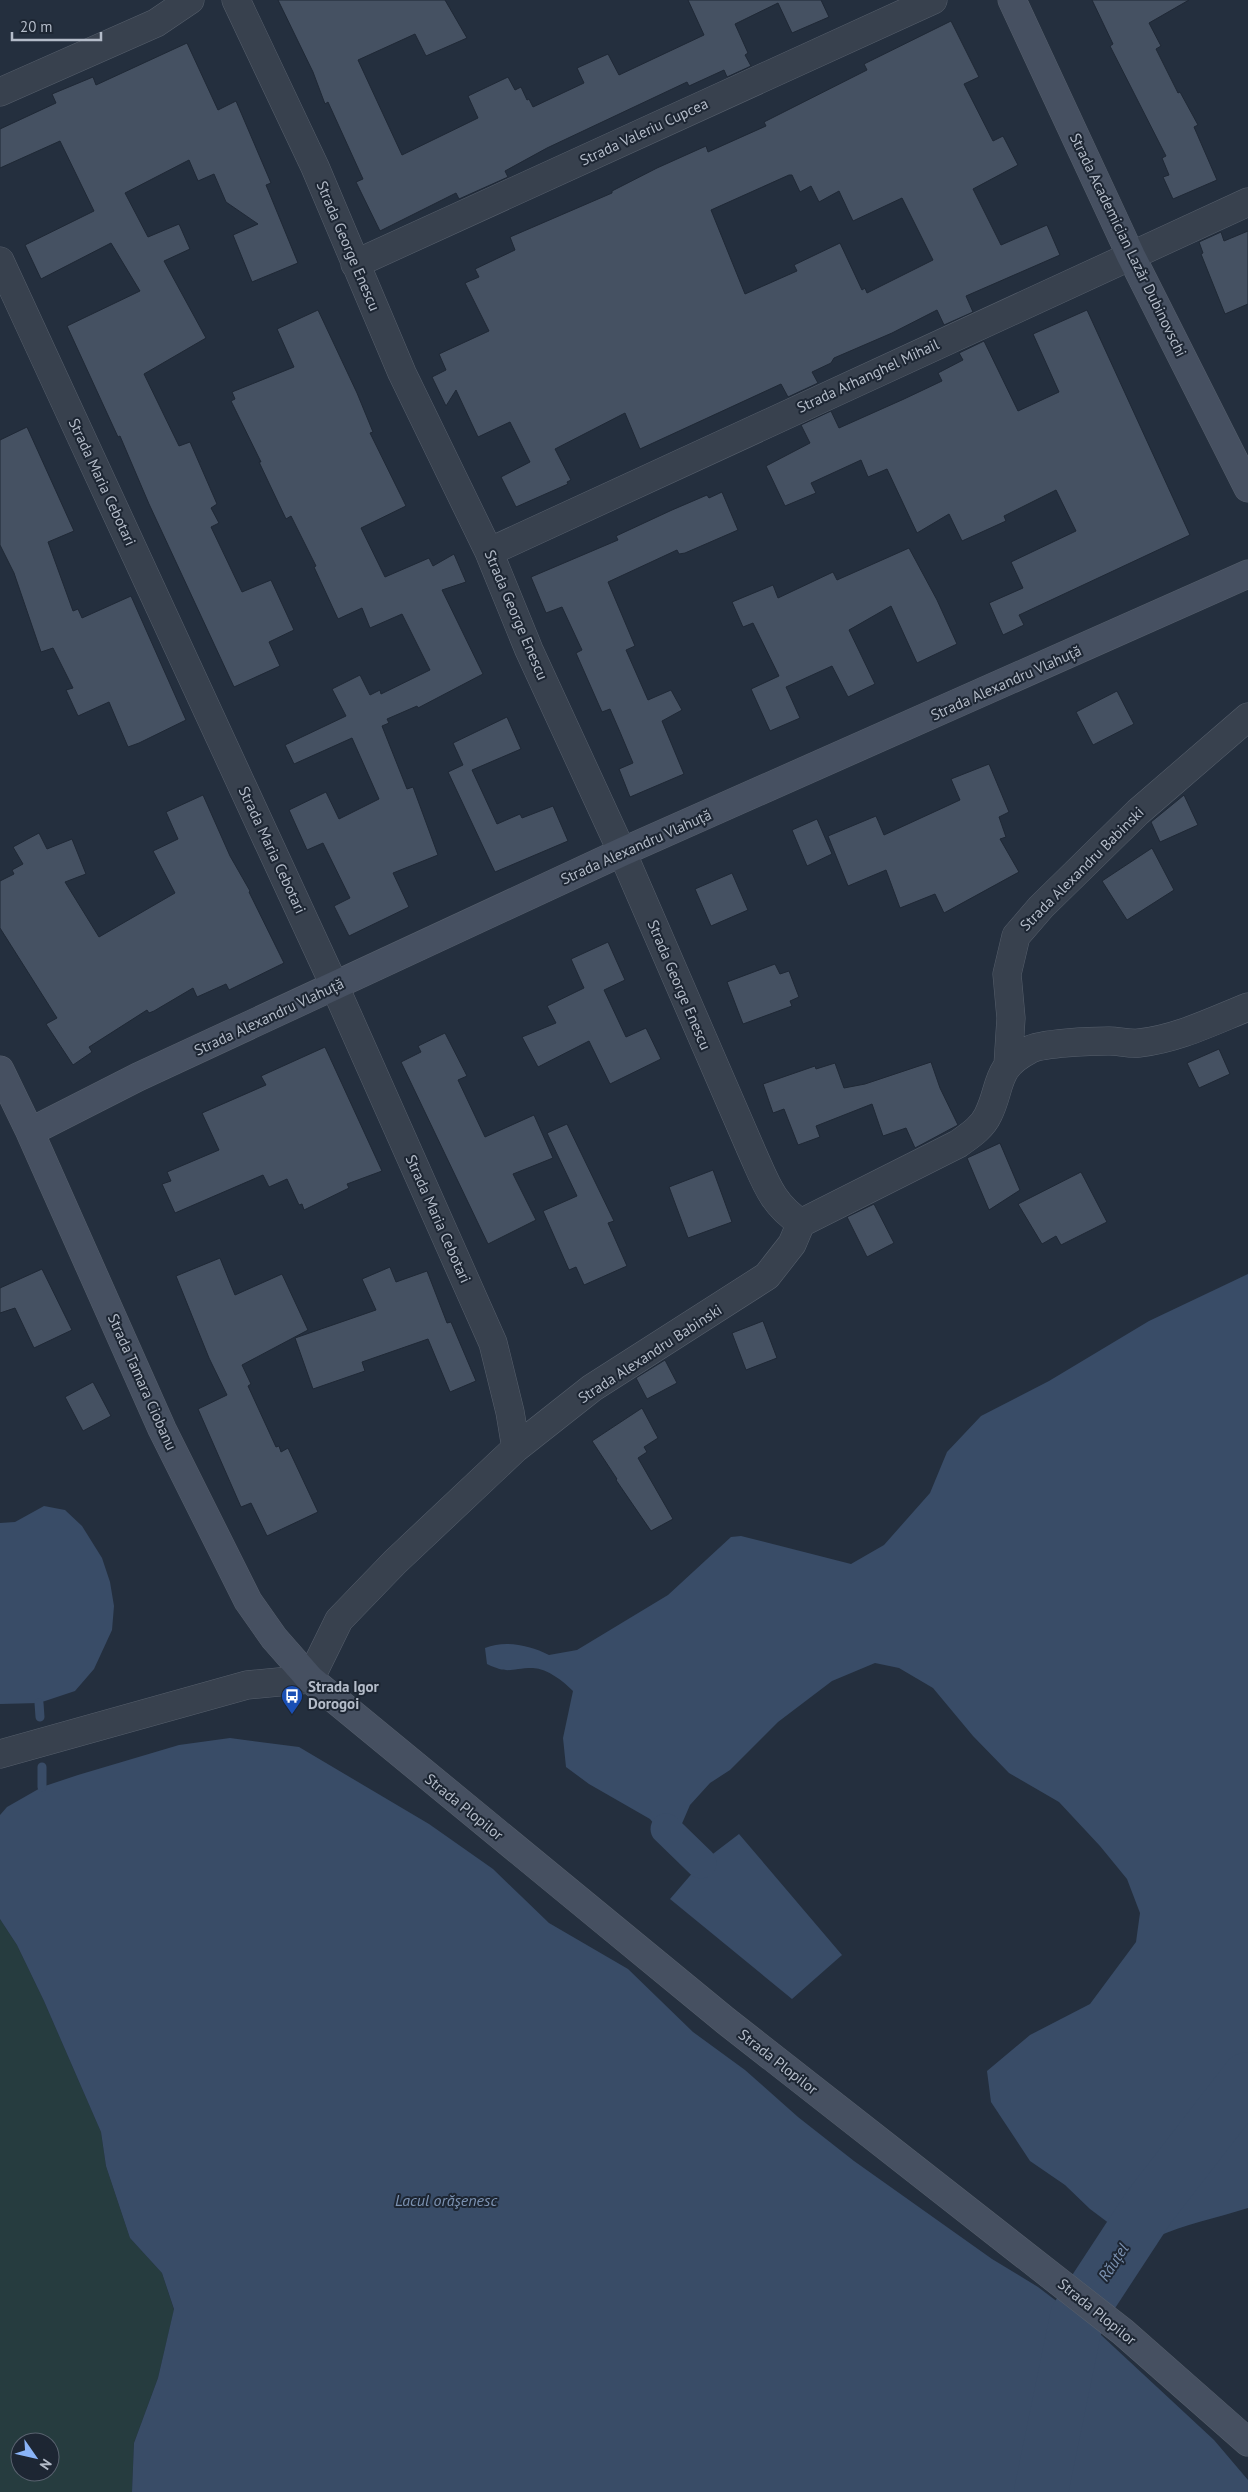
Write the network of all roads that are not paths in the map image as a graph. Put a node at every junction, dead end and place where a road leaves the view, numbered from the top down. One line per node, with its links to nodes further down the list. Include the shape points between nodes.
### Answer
1 (190, 0): 5 (street, via 156,23)
2 (236, 0): 9 (street, Strada George Enescu)
3 (933, 0): 9 (street, Strada Valeriu Cupcea)
4 (1012, 0): 7 (street, Strada Academician Lazăr Dubinovschi)
5 (0, 92)
6 (1248, 202): 7 (street, Strada Arhanghel Mihail)
7 (1131, 256): 10 (street, Strada Academician Lazăr Dubinovschi); 11 (street, Strada Arhanghel Mihail)
8 (0, 260): 15 (street, Strada Maria Cebotari)
9 (355, 264): 11 (street, Strada George Enescu, via 402,373)
10 (1248, 488)
11 (489, 552): 14 (street, Strada George Enescu, via 529,650)
12 (1248, 574): 14 (street, Strada Аlexandru Vlahuță)
13 (1248, 718): 17 (street, Strada Alexandru Babinski, via 1138,812 1041,907 1016,936 1007,974 1011,1018)
14 (622, 852): 15 (street, Strada Аlexandru Vlahuță); 20 (street, Strada George Enescu, via 770,1190 785,1213)
15 (335, 987): 19 (street, Strada Аlexandru Vlahuță, via 138,1077); 21 (street, Strada Maria Cebotari, via 493,1342)
16 (1248, 1007): 17 (street, Strada Alexandru Babinski, via 1174,1035 1138,1043 1108,1040 1044,1045 1029,1049)
17 (1008, 1065): 20 (street, Strada Alexandru Babinski, via 1000,1077 988,1115 979,1128 958,1144)
18 (0, 1070): 19 (street, Strada Tamara Ciobanu)
19 (30, 1132): 22 (street, Strada Tamara Ciobanu, via 162,1429 248,1601 274,1638)
20 (801, 1223): 21 (street, Strada Alexandru Babinski, via 792,1244 767,1276 592,1388)
21 (516, 1448): 22 (street, Strada Alexandru Babinski, via 395,1562 339,1620)
22 (310, 1679): 23 (street, via 247,1685); 24 (street, Strada Plopilor, via 726,2021 1123,2332)
23 (0, 1754)
24 (1248, 2442)

